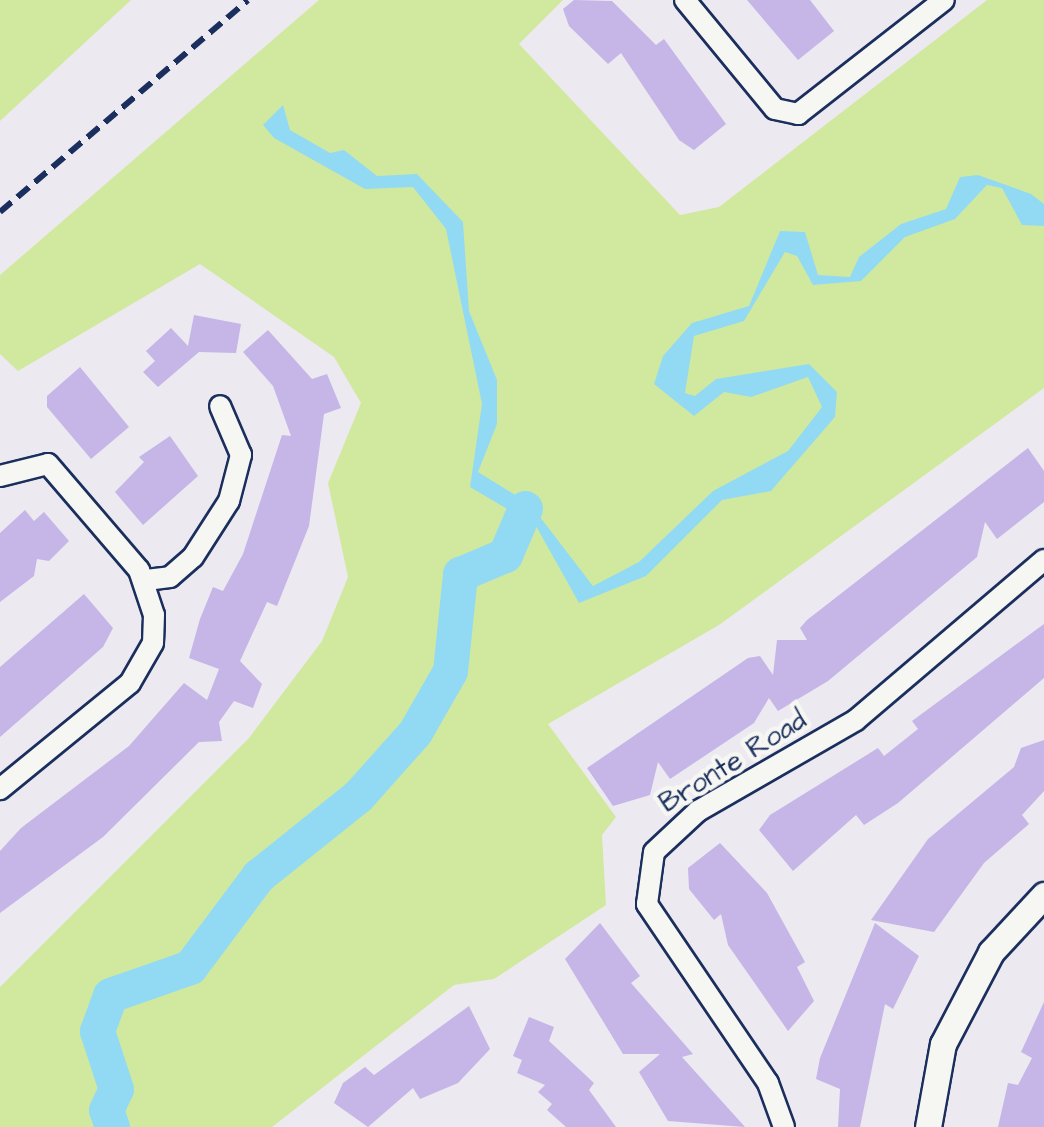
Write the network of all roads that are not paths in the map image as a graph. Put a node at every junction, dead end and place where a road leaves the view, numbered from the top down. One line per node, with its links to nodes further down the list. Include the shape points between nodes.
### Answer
1 (685, 0): 2 (street, via 775,109 798,114)
2 (944, 0)
3 (220, 406): 6 (street, via 241,455 235,487 193,557 170,577)
4 (0, 476): 6 (street, via 48,464)
5 (1044, 560): 9 (street, Bronte Road, via 856,720 698,810 654,852 647,904 768,1083)
6 (146, 580): 7 (street, via 153,643 130,683)
7 (0, 790)
8 (1044, 896): 10 (street, via 991,952 942,1044)
9 (784, 1127)
10 (928, 1127)

